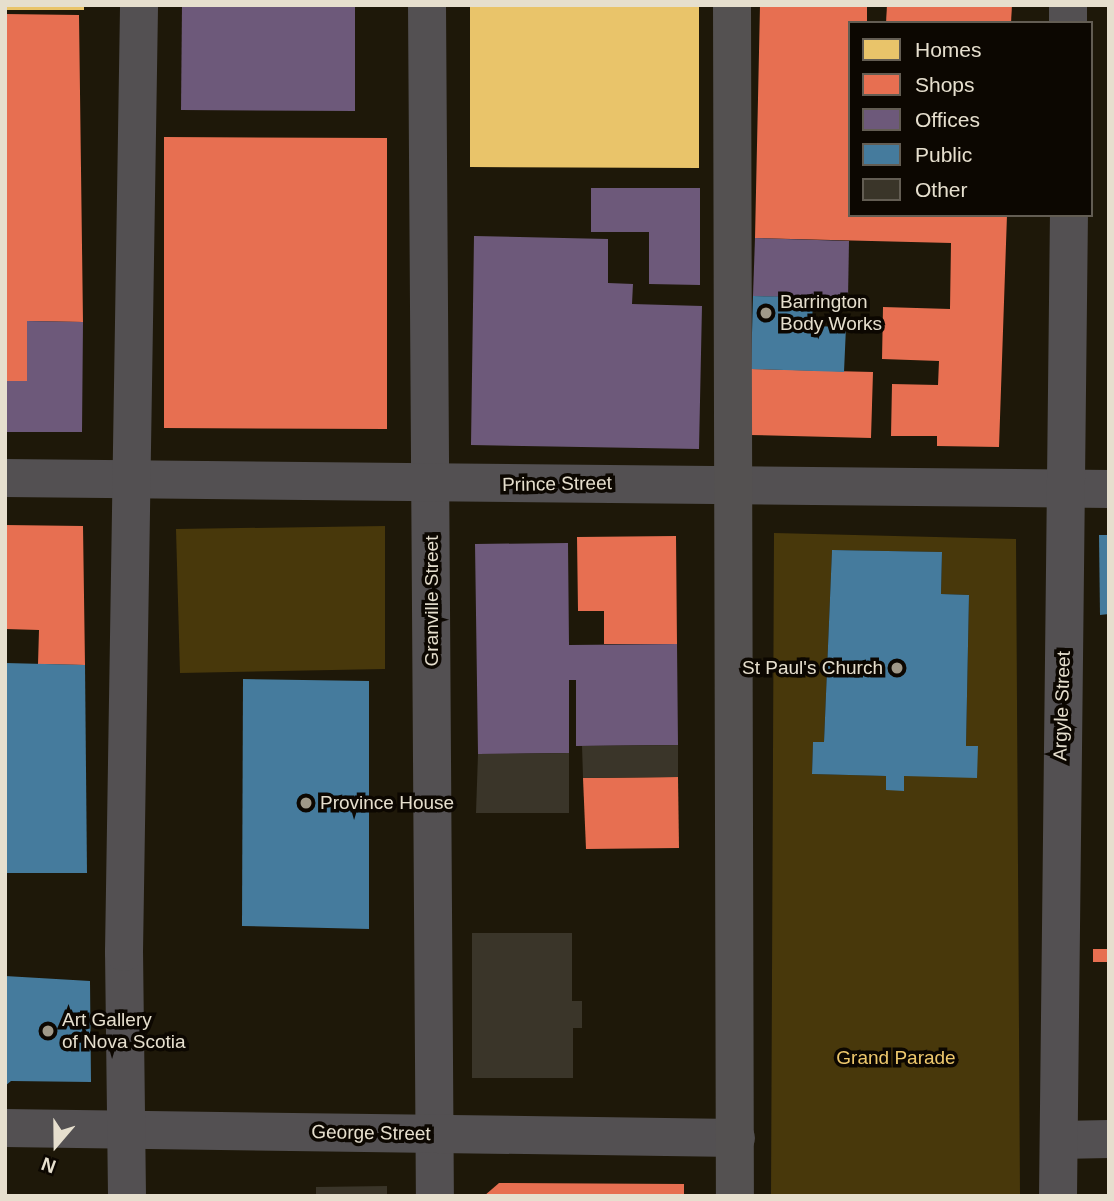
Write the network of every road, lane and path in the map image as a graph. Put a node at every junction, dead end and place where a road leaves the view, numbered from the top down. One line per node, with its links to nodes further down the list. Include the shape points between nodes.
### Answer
1 (139, 5): 6 (street)
2 (427, 5): 8 (street, Granville Street)
3 (732, 5): 7 (main road)
4 (1069, 217): 9 (street, Argyle Street)
5 (5, 478): 6 (street, Prince Street)
6 (134, 480): 8 (street, Prince Street); 12 (street)
7 (733, 482): 8 (street, Prince Street); 9 (street, Prince Street); 14 (main road)
8 (432, 486): 13 (street, Granville Street)
9 (1069, 487): 10 (street, Prince Street); 16 (street, Argyle Street, via 1060,787)
10 (1109, 489)
11 (5, 1128): 12 (street, George Street)
12 (126, 1131): 13 (street, George Street); 17 (street)
13 (436, 1134): 14 (street, George Street); 18 (street, Granville Street)
14 (736, 1138): 19 (main road)
15 (1109, 1139): 16 (street)
16 (1059, 1140): 20 (street, Argyle Street)
17 (127, 1196)
18 (435, 1196)
19 (735, 1196)
20 (1058, 1196)

